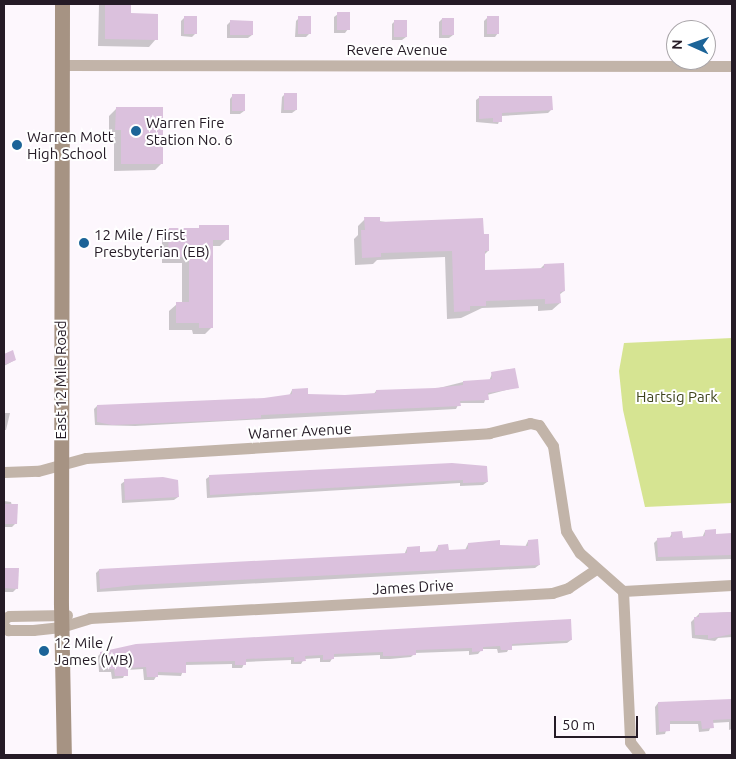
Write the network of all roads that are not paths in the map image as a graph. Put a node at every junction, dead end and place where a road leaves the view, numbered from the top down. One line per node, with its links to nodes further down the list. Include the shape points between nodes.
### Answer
1 (62, 4): 2 (main road, East 12 Mile Road)
2 (62, 65): 3 (street, Revere Avenue); 4 (main road, East 12 Mile Road)
3 (732, 66)
4 (61, 465): 5 (street, Warner Avenue, via 38,471); 6 (street, Warner Avenue, via 86,458 428,438 489,433 518,424 539,425 554,446 566,531 580,553); 10 (main road, East 12 Mile Road)
5 (4, 472)
6 (596, 569): 8 (street); 10 (street, James Drive, via 568,588 552,594)
7 (732, 585): 8 (street)
8 (623, 591): 13 (street, via 630,742)
9 (4, 619): 10 (street, James Drive, via 9,616)
10 (61, 620): 11 (street, James Drive, via 33,630 8,630); 12 (main road, East 12 Mile Road)
11 (4, 626)
12 (64, 755)
13 (640, 755)

